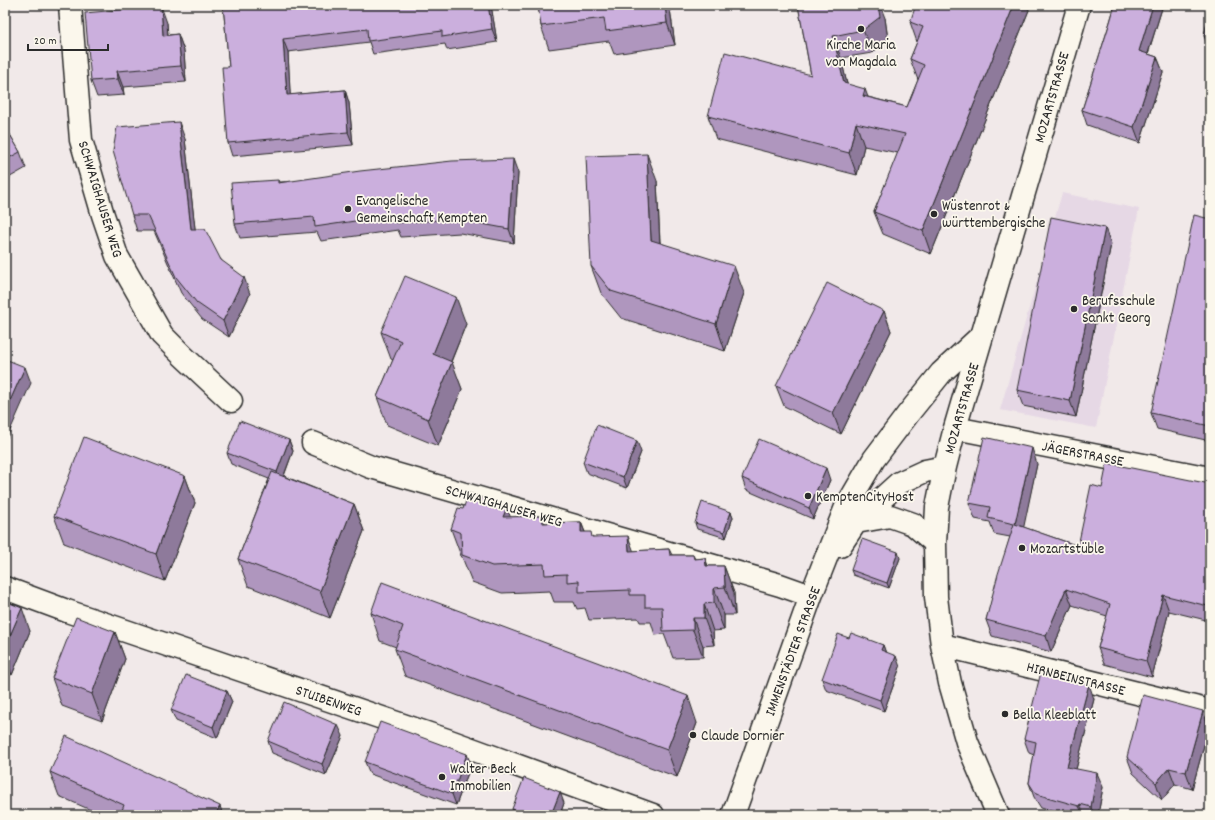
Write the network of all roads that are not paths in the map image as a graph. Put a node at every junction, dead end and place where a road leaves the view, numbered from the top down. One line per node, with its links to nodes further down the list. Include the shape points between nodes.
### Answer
1 (70, 5): 4 (street, SCHWAIGHAUSER WEG, via 82,140 117,256 162,335)
2 (1073, 10): 3 (street, MOZARTSTRASSE)
3 (982, 336): 5 (street, MOZARTSTRASSE); 11 (street, IMMENSTÄDTER STRASSE, via 941,373 874,459 846,507)
4 (230, 401)
5 (955, 428): 7 (street, MOZARTSTRASSE); 8 (street, JÄGERSTRASSE)
6 (313, 443): 13 (street, SCHWAIGHAUSER WEG, via 371,467)
7 (945, 467): 9 (street, IMMENSTÄDTER STRASSE, via 925,471 899,483); 10 (street, MOZARTSTRASSE)
8 (1210, 478)
9 (856, 522): 10 (street, via 890,516 913,524); 11 (street, IMMENSTÄDTER STRASSE)
10 (935, 543): 14 (street, MOZARTSTRASSE, via 936,596)
11 (819, 577): 13 (street, IMMENSTÄDTER STRASSE)
12 (5, 588): 16 (street, STUIBENWEG, via 447,740)
13 (811, 596): 17 (street, IMMENSTÄDTER STRASSE)
14 (942, 645): 15 (street, HIRNBEINSTRASSE); 18 (street, MOZARTSTRASSE, via 967,742)
15 (1210, 711)
16 (653, 815)
17 (733, 815)
18 (998, 815)

